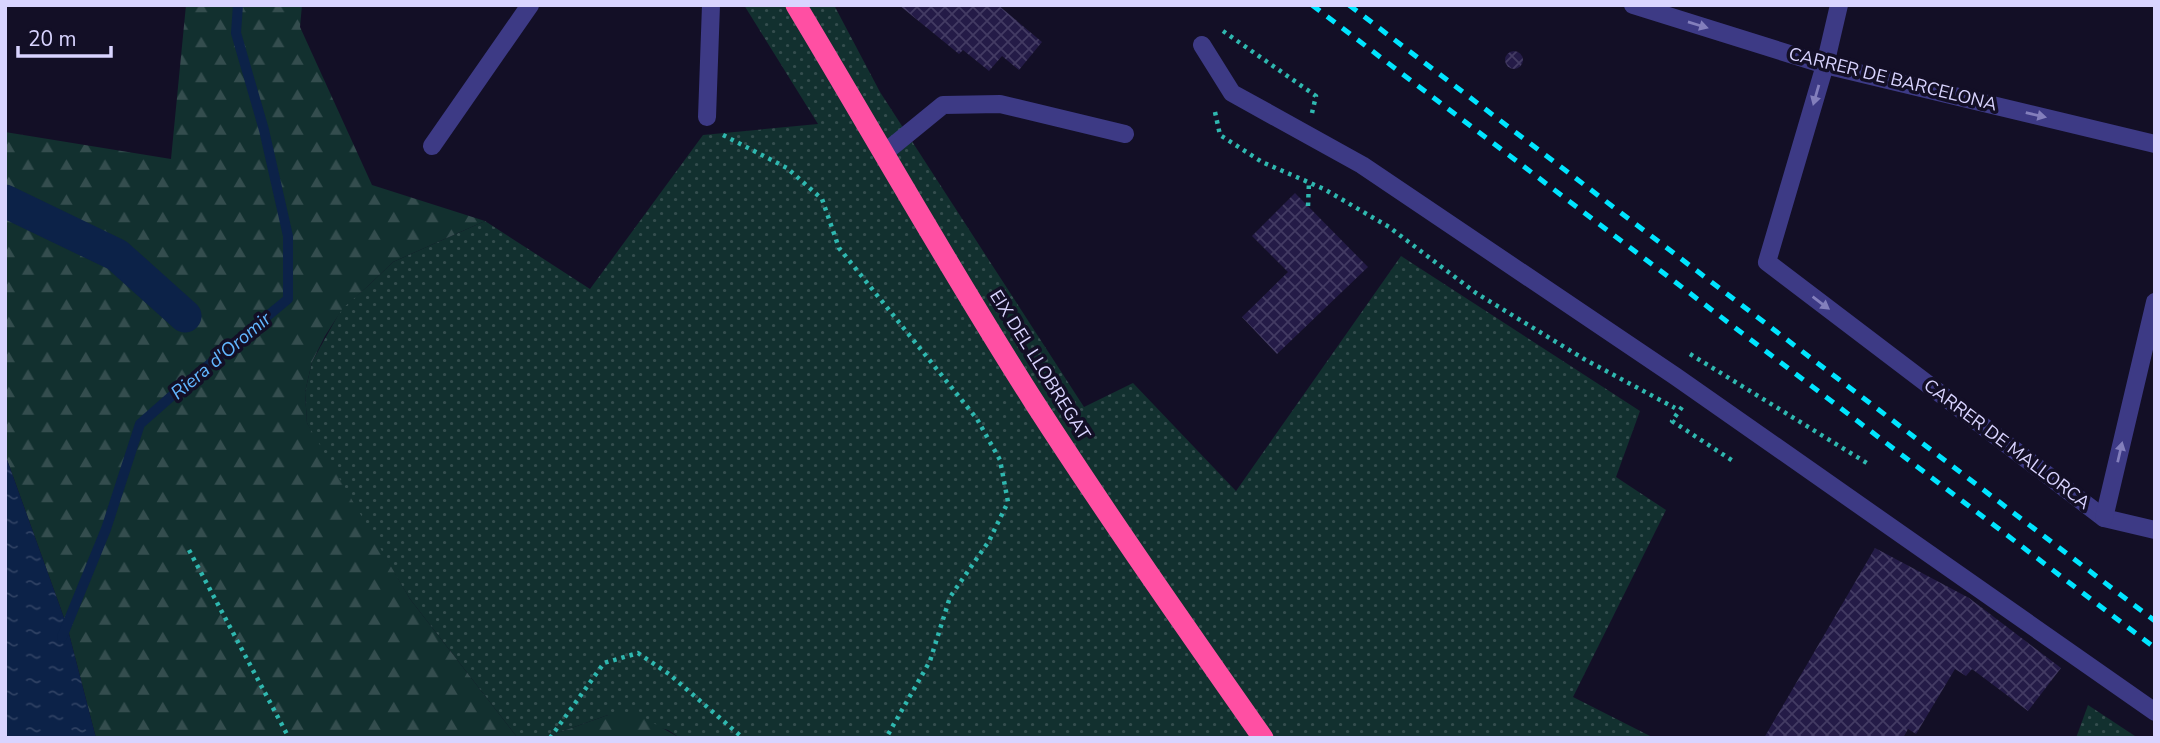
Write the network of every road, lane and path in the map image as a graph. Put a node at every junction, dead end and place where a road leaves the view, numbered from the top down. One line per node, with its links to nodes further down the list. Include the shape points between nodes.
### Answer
1 (530, 5): 12 (street)
2 (711, 5): 9 (street)
3 (796, 5): 13 (highway, EIX DEL LLOBREGAT)
4 (1633, 5): 7 (street, CARRER DE BARCELONA, one-way to 7)
5 (1839, 5): 7 (street)
6 (1202, 46): 23 (street, via 1232,93 1362,165 1675,376)
7 (1825, 65): 11 (street, CARRER DE BARCELONA, one-way to 11); 20 (street, CARRER DE MALLORCA, one-way to 20, via 1767,262)
8 (1215, 109): 14 (path, via 1220,135 1262,163)
9 (707, 117): 27 (path, via 715,131 787,168 822,199 839,248 977,419 1000,460 1009,502 989,541 950,597 930,661)
10 (1125, 134): 13 (street, via 1000,104 943,105)
11 (2155, 144)
12 (432, 146)
13 (883, 154): 28 (highway, EIX DEL LLOBREGAT, via 1036,405)
14 (1310, 183): 15 (path); 17 (path, via 1389,227 1476,293)
15 (1308, 206)
16 (2155, 302): 20 (street, CARRER DE MALLORCA, one-way to 16)
17 (1679, 411)
18 (1672, 422): 19 (path)
19 (1733, 461)
20 (2104, 518): 21 (street)
21 (2155, 530)
22 (189, 550): 24 (path)
23 (2155, 712)
24 (289, 738)
25 (550, 738): 26 (path, via 604,663 638,653)
26 (743, 738)
27 (886, 738)
28 (1263, 738)

